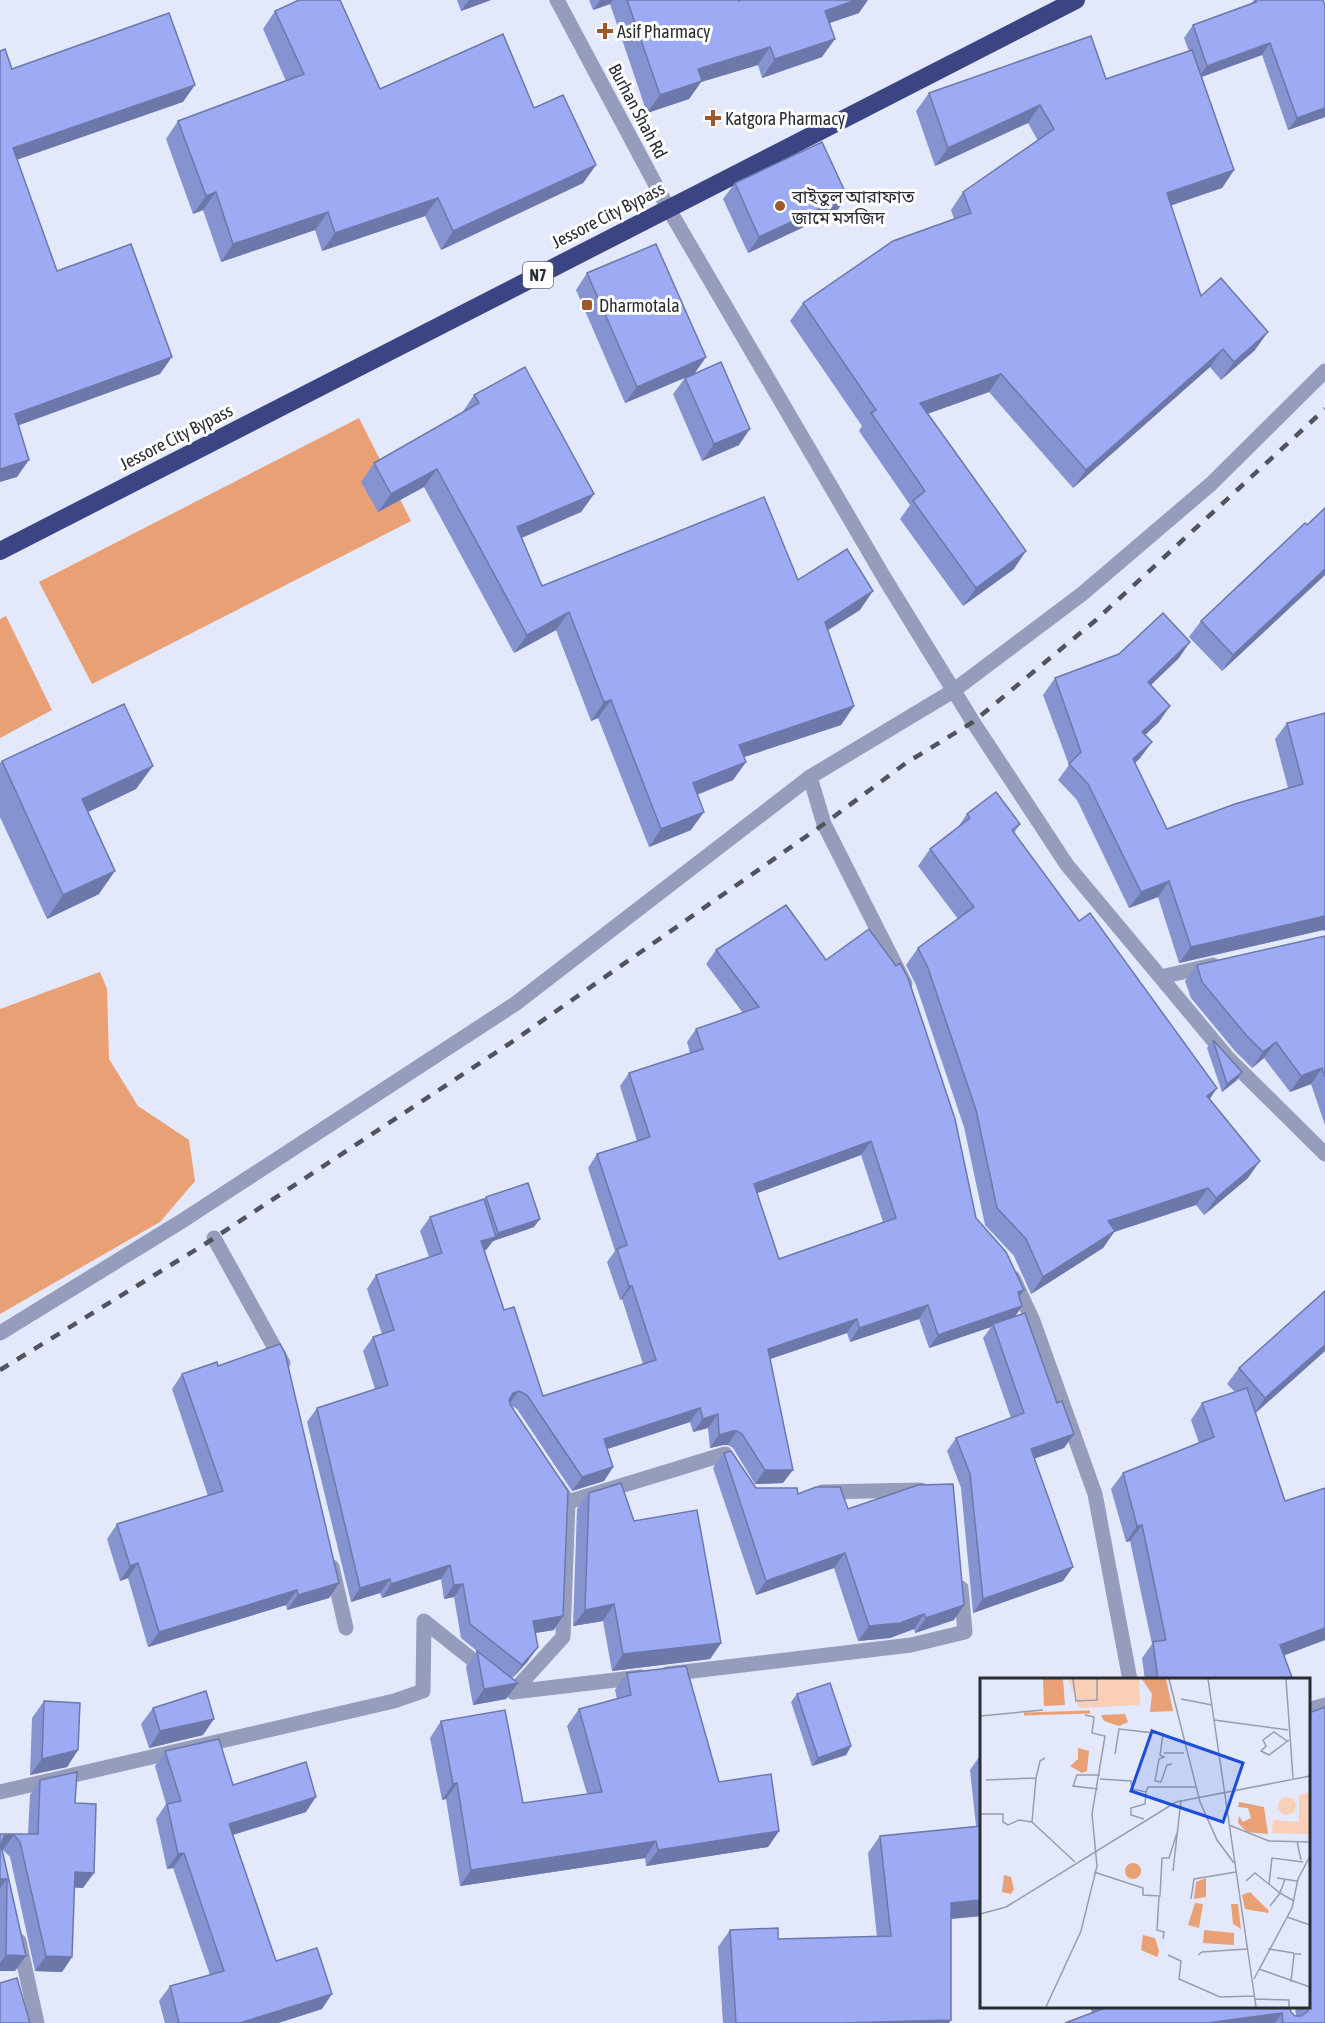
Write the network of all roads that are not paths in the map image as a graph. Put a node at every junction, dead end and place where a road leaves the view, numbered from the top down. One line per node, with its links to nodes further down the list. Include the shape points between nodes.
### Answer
1 (557, 0): 3 (street, Burhan Shah Rd)
2 (1076, 0): 3 (highway, Jessore City Bypass / N7)
3 (668, 208): 5 (highway, Jessore City Bypass / N7); 6 (street, Burhan Shah Rd)
4 (1325, 371): 6 (street, via 1194,499 1082,594)
5 (0, 551)
6 (953, 691): 7 (street); 9 (street, Burhan Shah Rd, via 1067,865)
7 (810, 777): 10 (street, via 824,824); 14 (street, via 514,1004 183,1221)
8 (1226, 962): 9 (street)
9 (1161, 977): 11 (street, Burhan Shah Rd, via 1228,1058)
10 (911, 999)
11 (1325, 1154)
12 (214, 1238): 15 (street)
13 (1005, 1260): 24 (street, via 1034,1321 1095,1494)
14 (0, 1333)
15 (287, 1376)
16 (548, 1473): 20 (street)
17 (744, 1484): 20 (street, via 725,1454)
18 (939, 1489): 19 (street)
19 (809, 1493)
20 (568, 1502): 25 (street, via 563,1637)
21 (327, 1548): 23 (street)
22 (959, 1572): 25 (street, via 965,1632 911,1645)
23 (346, 1628)
24 (1130, 1678)
25 (513, 1692): 28 (street, via 424,1621 423,1691)
26 (1325, 1705): 27 (street)
27 (1310, 1709)
28 (0, 1792)
29 (15, 1924): 30 (street)
30 (37, 2023)

